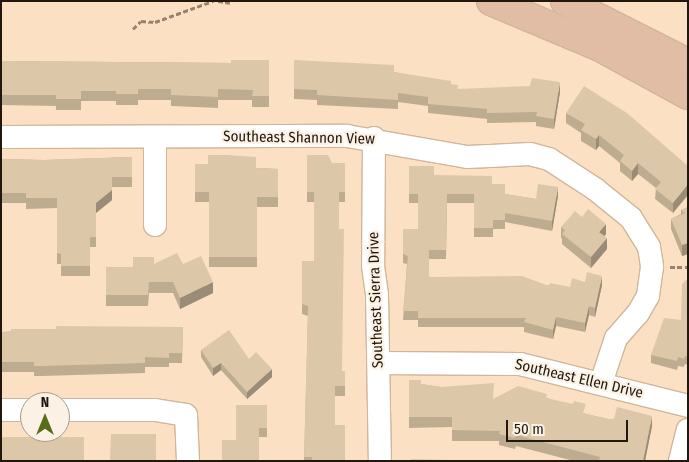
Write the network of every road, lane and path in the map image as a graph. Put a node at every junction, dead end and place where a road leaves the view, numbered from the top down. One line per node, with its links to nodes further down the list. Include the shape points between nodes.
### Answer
1 (213, 1): 6 (path, via 155,22 141,22)
2 (218, 1): 5 (path)
3 (491, 1): 8 (main road, via 600,47)
4 (565, 1): 7 (main road)
5 (230, 3)
6 (133, 29)
7 (688, 63)
8 (688, 95)
9 (155, 137): 10 (street, Southeast Shannon View); 11 (street, Southeast Shannon View); 12 (street)
10 (1, 138)
11 (374, 138): 13 (street, Southeast Sierra Drive, via 372,266 377,295); 14 (street, Southeast Shannon View, via 467,157 530,154 548,159 595,189 631,218 649,247 652,267 648,296 616,338)
12 (155, 225)
13 (379, 362): 14 (street, Southeast Ellen Drive, via 511,363); 21 (street, Southeast Sierra Drive)
14 (601, 383): 15 (street, Southeast Ellen Drive)
15 (688, 406)
16 (1, 410): 17 (street)
17 (20, 410)
18 (70, 410): 20 (street, via 155,410 186,415)
19 (688, 430): 22 (street)
20 (188, 461)
21 (380, 461)
22 (680, 461)

